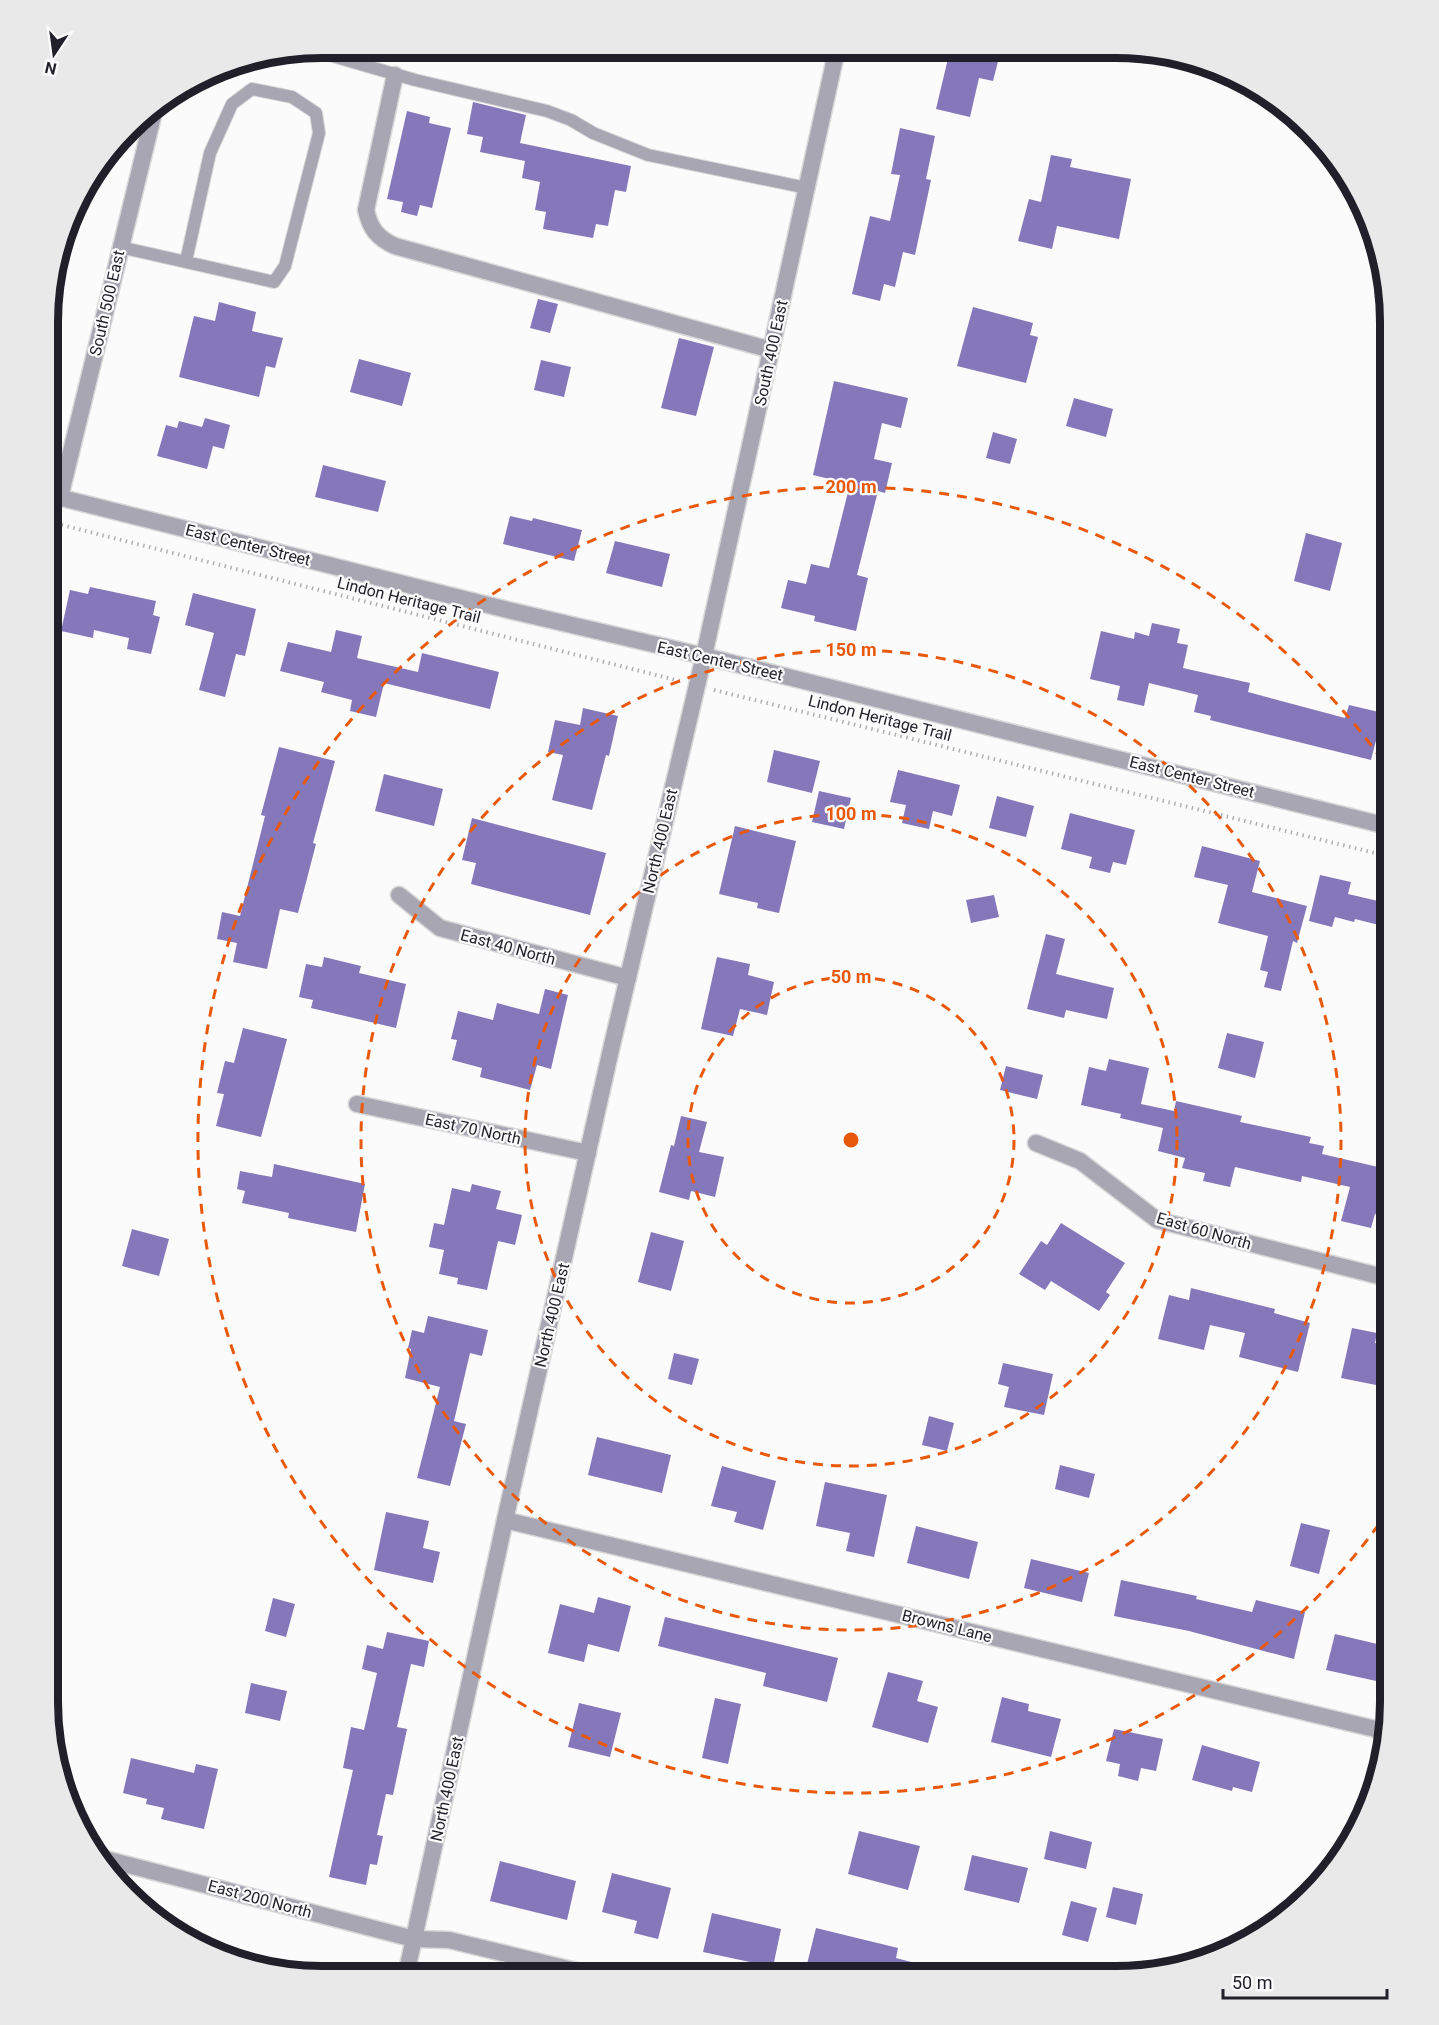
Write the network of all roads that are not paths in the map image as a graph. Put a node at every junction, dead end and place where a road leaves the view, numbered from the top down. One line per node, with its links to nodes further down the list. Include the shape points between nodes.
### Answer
1 (339, 58): 3 (lane)
2 (835, 58): 5 (street, South 400 East)
3 (395, 75): 5 (lane, via 547,111 648,155); 8 (street, via 366,210 374,232 382,240)
4 (152, 122): 6 (street, South 500 East)
5 (807, 188): 8 (street, South 400 East)
6 (120, 247): 7 (lane); 9 (street, South 500 East)
7 (186, 261): 7 (lane, via 210,153 232,104 252,89 292,97 316,112 319,133 285,266 274,282)
8 (771, 350): 11 (street, South 400 East)
9 (58, 485)
10 (58, 497): 11 (street, East Center Street)
11 (704, 656): 12 (street, East Center Street); 14 (street, North 400 East)
12 (1380, 824)
13 (399, 895): 14 (street, East 40 North, via 440,928)
14 (628, 978): 17 (street, North 400 East)
15 (357, 1104): 17 (street, East 70 North)
16 (1036, 1143): 18 (street, East 60 North, via 1080,1161 1156,1220)
17 (588, 1153): 19 (street, North 400 East)
18 (1380, 1276)
19 (505, 1520): 20 (street, Browns Lane); 22 (street, North 400 East)
20 (1379, 1730)
21 (111, 1861): 22 (street, East 200 North)
22 (414, 1939): 23 (street, North 400 East); 24 (street, East 200 North, via 449,1940)
23 (408, 1966)
24 (556, 1966)

